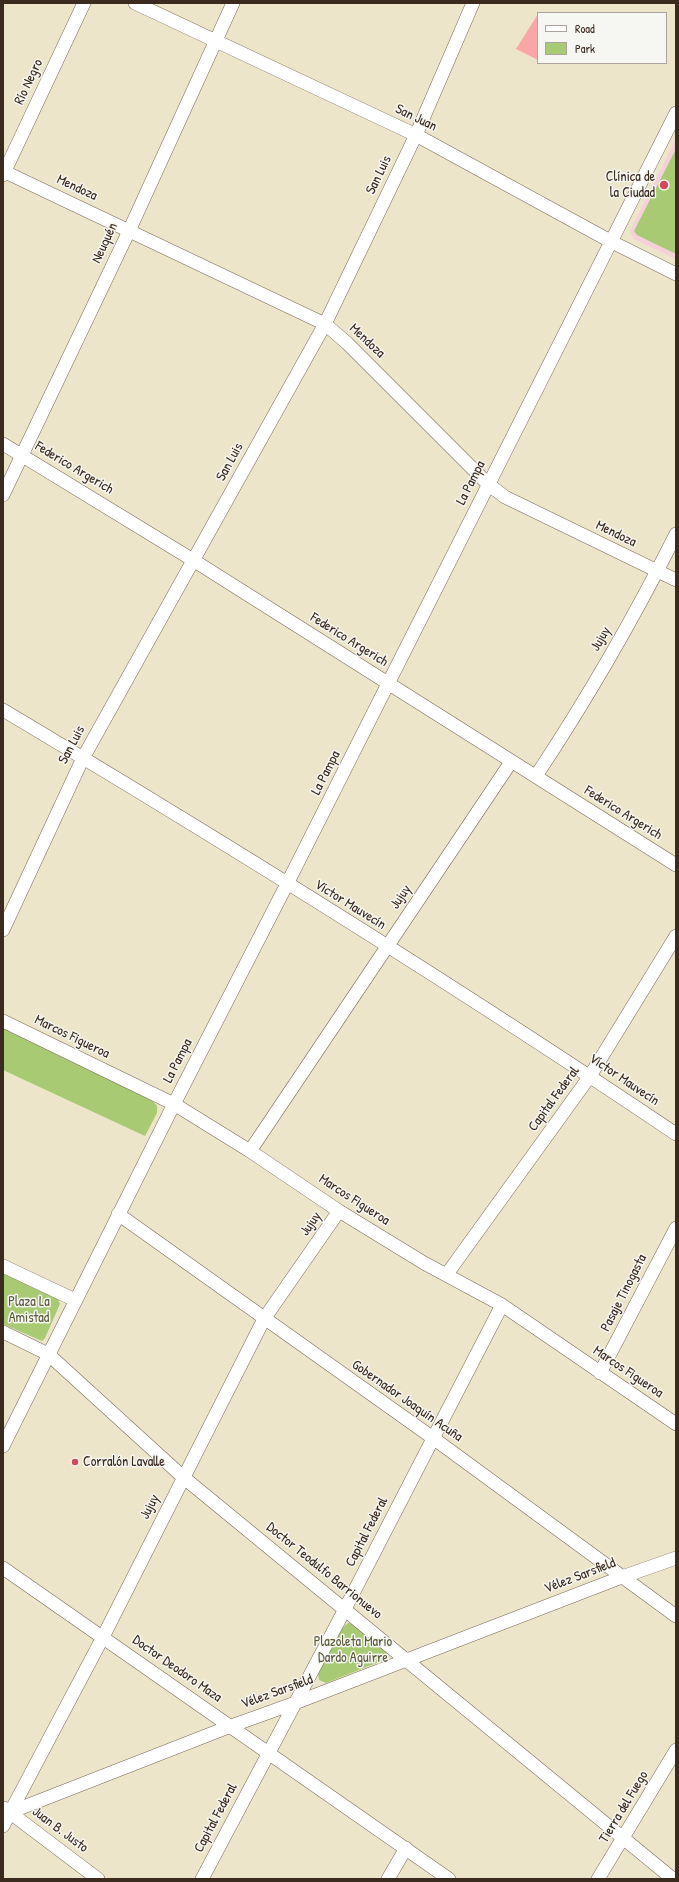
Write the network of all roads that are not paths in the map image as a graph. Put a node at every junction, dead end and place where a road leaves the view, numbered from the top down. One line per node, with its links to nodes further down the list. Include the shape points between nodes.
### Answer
1 (84, 3): 8 (street, Río Negro)
2 (135, 3): 5 (street, San Juan)
3 (234, 3): 5 (street, Neuquén)
4 (473, 3): 7 (street, San Luis)
5 (217, 42): 7 (street, San Juan); 9 (street, Neuquén)
6 (676, 113): 10 (street, La Pampa)
7 (416, 135): 10 (street, San Juan); 12 (street, San Luis)
8 (4, 172): 9 (street, Mendoza)
9 (129, 231): 12 (street, Mendoza); 14 (street, Neuquén)
10 (612, 242): 11 (street, San Juan); 15 (street, La Pampa)
11 (676, 274)
12 (325, 324): 15 (street, Mendoza); 18 (street, San Luis)
13 (3, 444): 14 (street, Federico Argerich)
14 (22, 455): 16 (street, Neuquén); 18 (street, Federico Argerich)
15 (488, 484): 19 (street, Mendoza, via 505,497); 21 (street, La Pampa)
16 (3, 495)
17 (676, 534): 19 (street, Jujuy)
18 (193, 560): 21 (street, Federico Argerich); 23 (street, San Luis)
19 (657, 571): 20 (street, Mendoza); 25 (street, Jujuy, via 575,717)
20 (676, 580)
21 (388, 684): 24 (street, Federico Argerich); 27 (street, La Pampa)
22 (3, 710): 23 (street, Víctor Mauvecín)
23 (83, 758): 27 (street, Víctor Mauvecín); 28 (street, San Luis)
24 (511, 762): 25 (street, Federico Argerich); 30 (street, Jujuy)
25 (536, 776): 26 (street, Federico Argerich)
26 (676, 865)
27 (288, 884): 30 (street, Víctor Mauvecín); 33 (street, La Pampa)
28 (3, 930)
29 (676, 936): 32 (street, Capital Federal)
30 (387, 947): 32 (street, Víctor Mauvecín); 35 (street, Jujuy)
31 (3, 1021): 33 (street, Marcos Figueroa)
32 (590, 1076): 34 (street, Víctor Mauvecín); 40 (street, Capital Federal)
33 (174, 1104): 35 (street, Marcos Figueroa); 37 (street, La Pampa)
34 (676, 1134)
35 (250, 1151): 36 (street, Marcos Figueroa)
36 (339, 1211): 40 (street, Marcos Figueroa, via 424,1263); 43 (street, Jujuy)
37 (118, 1214): 41 (street, La Pampa); 43 (street, Gobernador Joaquín Acuña)
38 (676, 1228): 46 (street, Pasaje Tinogasta)
39 (3, 1266): 41 (street)
40 (447, 1274): 42 (street, Marcos Figueroa)
41 (75, 1300): 45 (street, La Pampa)
42 (502, 1305): 46 (street, Marcos Figueroa); 48 (street, Capital Federal)
43 (264, 1319): 48 (street, Gobernador Joaquín Acuña); 50 (street, Jujuy)
44 (3, 1332): 45 (street, Doctor Teodulfo Barrionuevo)
45 (48, 1354): 49 (street, La Pampa); 50 (street, Doctor Teodulfo Barrionuevo)
46 (600, 1373): 47 (street, Marcos Figueroa)
47 (676, 1424)
48 (433, 1438): 53 (street, Gobernador Joaquín Acuña); 54 (street, Capital Federal)
49 (3, 1446)
50 (183, 1477): 54 (street, Doctor Teodulfo Barrionuevo); 56 (street, Jujuy)
51 (676, 1558): 53 (street, Vélez Sarsfield)
52 (3, 1568): 56 (street, Doctor Deodoro Maza)
53 (622, 1577): 55 (street, Gobernador Joaquín Acuña); 57 (street, Vélez Sarsfield)
54 (345, 1609): 57 (street, Doctor Teodulfo Barrionuevo); 58 (street, Capital Federal)
55 (676, 1616)
56 (103, 1637): 59 (street, Doctor Deodoro Maza); 62 (street, Jujuy)
57 (406, 1659): 58 (street, Vélez Sarsfield); 64 (street, Doctor Teodulfo Barrionuevo)
58 (295, 1703): 59 (street, Vélez Sarsfield); 61 (street, Capital Federal)
59 (231, 1726): 61 (street, Doctor Deodoro Maza); 62 (street, Vélez Sarsfield)
60 (676, 1750): 64 (street, Tierra del Fuego)
61 (268, 1753): 65 (street, Doctor Deodoro Maza); 67 (street, Capital Federal)
62 (5, 1811): 63 (street, Jujuy); 66 (street, Juan B. Justo)
63 (3, 1826)
64 (623, 1839): 70 (street, Tierra del Fuego); 71 (street, Doctor Teodulfo Barrionuevo)
65 (406, 1848): 68 (street); 69 (street, Doctor Deodoro Maza)
66 (98, 1879)
67 (202, 1879)
68 (388, 1879)
69 (449, 1879)
70 (598, 1879)
71 (673, 1879)

